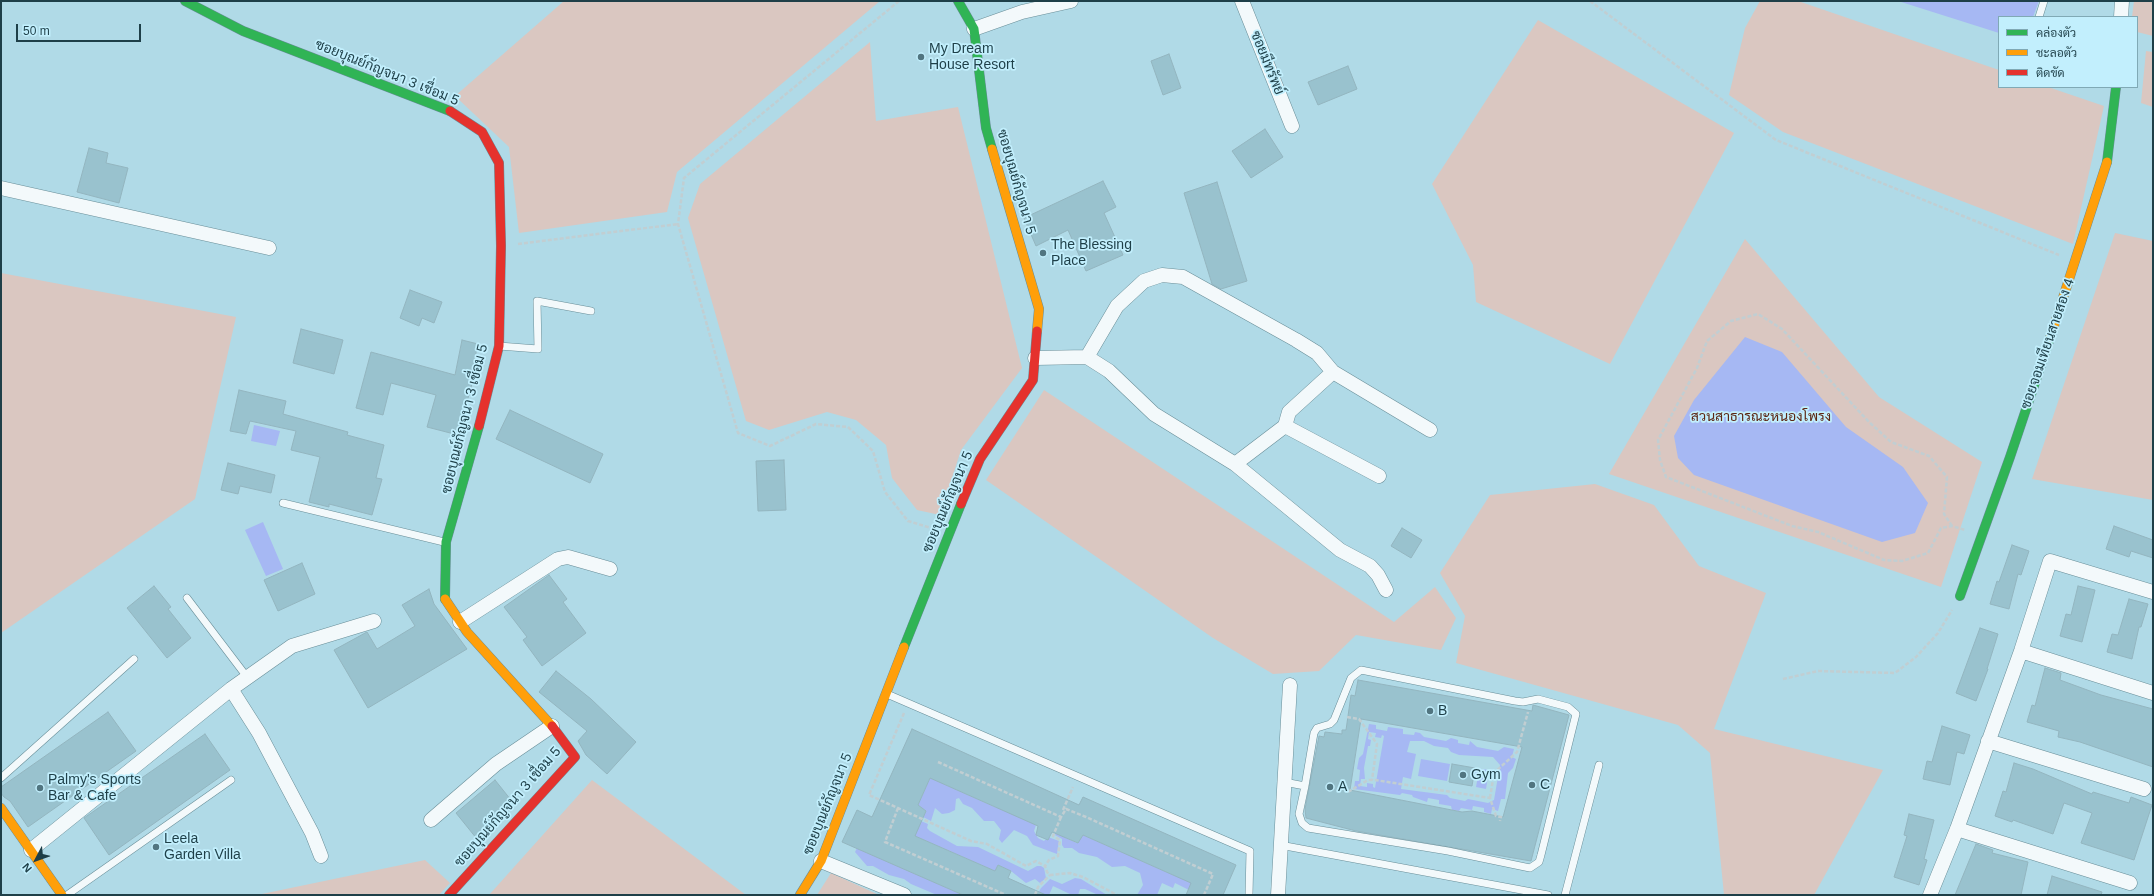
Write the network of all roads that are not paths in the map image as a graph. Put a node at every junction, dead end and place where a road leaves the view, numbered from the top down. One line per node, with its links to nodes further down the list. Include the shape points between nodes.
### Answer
1 (186, 1): 16 (street, ซอยบุณย์กัญจนา 3 เชื่อม 5, via 243,31 450,111 482,132 499,163)
2 (958, 1): 10 (street, ซอยบุณย์กัญจนา 5)
3 (1071, 1): 7 (street)
4 (1242, 1): 12 (street, ซอยมีทรัพย์)
5 (2044, 1): 8 (lane)
6 (2122, 1): 9 (street)
7 (1023, 6): 10 (street)
8 (2039, 16)
9 (2121, 16)
10 (974, 29): 18 (street, ซอยบุณย์กัญจนา 5, via 986,128 1039,309)
11 (2116, 88): 29 (street, ซอยจอมเทียนสายสอง 4, via 2106,160 2076,262)
12 (1292, 126)
13 (1, 188): 14 (street)
14 (269, 248)
15 (591, 311): 16 (lane, via 537,301 538,349)
16 (499, 346): 25 (street, ซอยบุณย์กัญจนา 3 เชื่อม 5, via 469,465)
17 (1087, 357): 18 (street); 19 (street, via 1117,306 1144,281 1162,275 1184,277 1216,294 1317,353); 22 (street, via 1109,371 1154,414)
18 (1035, 358): 38 (street, ซอยบุณย์กัญจนา 5, via 1033,380 980,459 948,533)
19 (1333, 372): 20 (street, via 1289,412); 21 (street)
20 (1284, 426): 22 (street); 23 (street)
21 (1430, 430)
22 (1235, 464): 27 (street, via 1340,550 1370,566)
23 (1379, 476)
24 (283, 503): 25 (lane)
25 (446, 542): 32 (street, ซอยบุณย์กัญจนา 3 เชื่อม 5, via 444,598)
26 (610, 570): 32 (street, via 568,557 558,559)
27 (1386, 590)
28 (2153, 592): 33 (street, via 2050,562)
29 (1960, 596)
30 (187, 598): 35 (lane)
31 (374, 621): 35 (street, via 292,646)
32 (460, 622): 40 (street, ซอยบุณย์กัญจนา 3 เชื่อม 5)
33 (2021, 651): 39 (street); 41 (street)
34 (134, 659): 43 (lane)
35 (247, 677): 37 (street)
36 (1290, 685): 45 (street)
37 (231, 689): 52 (street); 53 (street, via 259,733 312,833)
38 (886, 693): 54 (street, ซอยบุณย์กัญจนา 5); 61 (lane, via 1250,852)
39 (2153, 693)
40 (552, 726): 49 (street, via 496,764); 58 (street, ซอยบุณย์กัญจนา 3 เชื่อม 5, via 575,757)
41 (1988, 742): 47 (street); 50 (street)
42 (1599, 765): 64 (lane)
43 (1, 778)
44 (231, 780): 57 (lane)
45 (1284, 782): 46 (lane); 51 (street)
46 (1305, 786): 46 (lane, via 1299,814 1302,823 1308,828 1448,851 1530,868 1538,862 1541,855 1576,714 1568,707 1538,699 1515,701 1360,670 1351,678 1330,724 1317,728 1314,733)
47 (2144, 789)
48 (1, 808): 52 (street)
49 (431, 820)
50 (1957, 829): 55 (street); 65 (street)
51 (1280, 845): 62 (street); 63 (lane)
52 (31, 850): 56 (street)
53 (321, 856)
54 (821, 861): 59 (street, ซอยบุณย์กัญจนา 5); 60 (street)
55 (2130, 883)
56 (62, 895)
57 (67, 895)
58 (449, 895)
59 (800, 895)
60 (904, 895)
61 (1249, 895)
62 (1278, 895)
63 (1548, 895)
64 (1565, 895)
65 (1930, 895)

